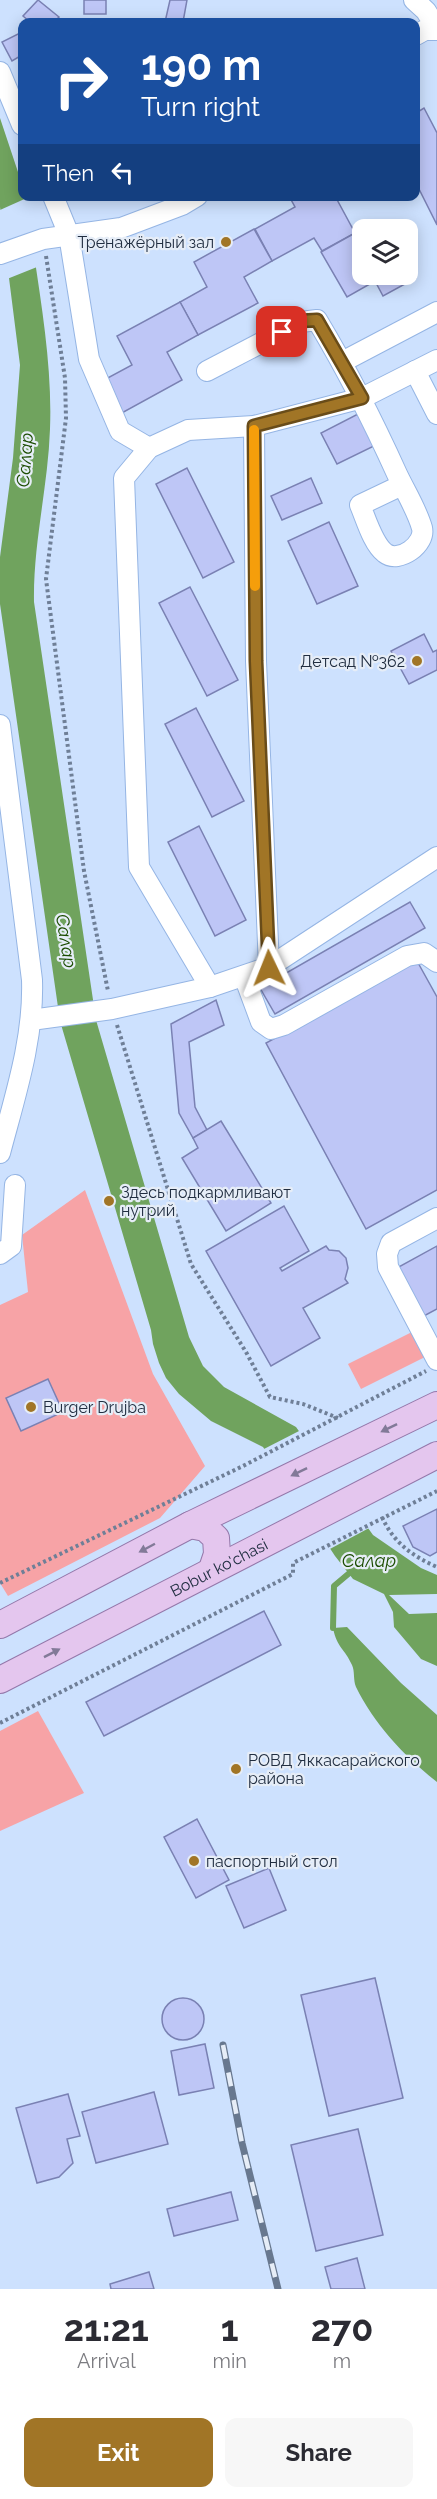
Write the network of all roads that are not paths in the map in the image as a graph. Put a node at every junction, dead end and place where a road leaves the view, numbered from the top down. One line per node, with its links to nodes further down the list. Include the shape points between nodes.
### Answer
1 (0, 72): 2 (street)
2 (18, 116)
3 (55, 201): 5 (street)
4 (189, 201): 5 (street, via 121,228)
5 (69, 235): 6 (street, via 43,239); 15 (street, via 89,359 120,432)
6 (0, 254)
7 (437, 312): 9 (street)
8 (437, 360): 11 (street)
9 (342, 362): 10 (street, via 317,320 300,321); 12 (street)
10 (207, 371)
11 (415, 371): 12 (street); 13 (street)
12 (362, 398): 14 (street); 16 (street)
13 (437, 414)
14 (254, 426): 15 (street, via 188,430); 20 (street, via 256,661)
15 (149, 448): 22 (street, via 124,478 139,867)
16 (402, 485)
17 (0, 726): 23 (street)
18 (437, 857): 20 (street)
19 (437, 961): 21 (street, via 424,953 407,956 284,1026 272,1029 261,1022)
20 (269, 968): 21 (street)
21 (244, 976): 22 (street)
22 (210, 987): 23 (street, via 112,1010)
23 (37, 1019): 24 (street)
24 (0, 1153)
25 (15, 1185): 27 (street, via 10,1246)
26 (437, 1218): 28 (street, via 391,1243 387,1254 388,1267)
27 (0, 1254)
28 (432, 1365)
29 (437, 1405): 31 (main road, one-way to 31)
30 (437, 1455): 32 (main road, Bobur ko'chasi)
31 (190, 1526): 32 (main road, via 205,1528 216,1538 217,1554); 33 (main road, one-way to 33)
32 (212, 1569): 34 (main road, Bobur ko'chasi, one-way to 32)
33 (0, 1625)
34 (0, 1680)

